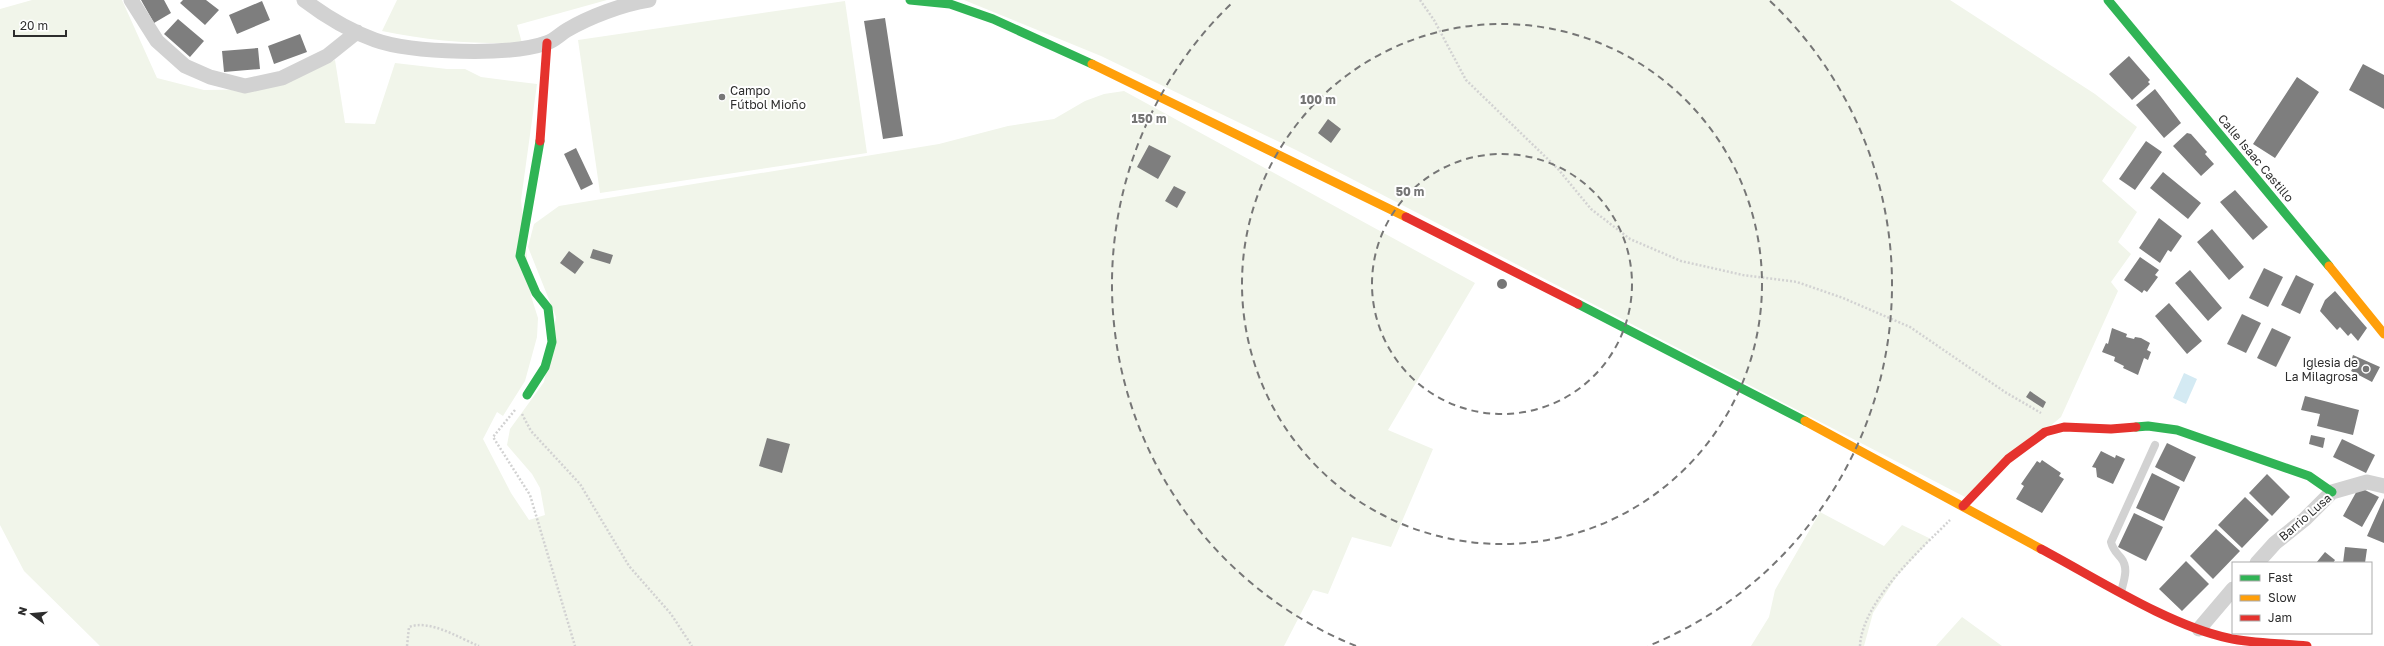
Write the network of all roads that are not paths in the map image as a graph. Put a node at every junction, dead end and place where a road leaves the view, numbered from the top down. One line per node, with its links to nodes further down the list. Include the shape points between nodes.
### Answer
1 (131, 0): 7 (street, via 157,41 185,66 210,77 245,86 282,78 327,56)
2 (304, 0): 7 (street, via 319,12)
3 (649, 0): 6 (street)
4 (910, 0): 14 (street, via 950,4 1053,45 1487,257 1781,408)
5 (2108, 0): 9 (street, Calle Isaac Castillo)
6 (630, 1): 8 (street, via 568,30)
7 (357, 32): 8 (street, via 376,40 413,48 500,53)
8 (547, 43): 10 (street, via 540,139 520,256 536,293 548,308 552,342 545,367)
9 (2384, 334)
10 (527, 395)
11 (2155, 446): 17 (lane, via 2111,542 2126,571)
12 (2384, 486): 13 (street, Barrio Lusa, via 2367,482)
13 (2332, 492): 14 (street, via 2309,476 2177,430 2148,426 2111,429 2064,427 2045,432 2008,459); 15 (street, Barrio Lusa, via 2305,519 2275,543)
14 (1963, 506): 17 (street)
15 (2258, 562)
16 (2232, 590): 18 (street)
17 (2121, 592): 18 (street)
18 (2199, 629): 19 (street, via 2229,638)
19 (2308, 646)

